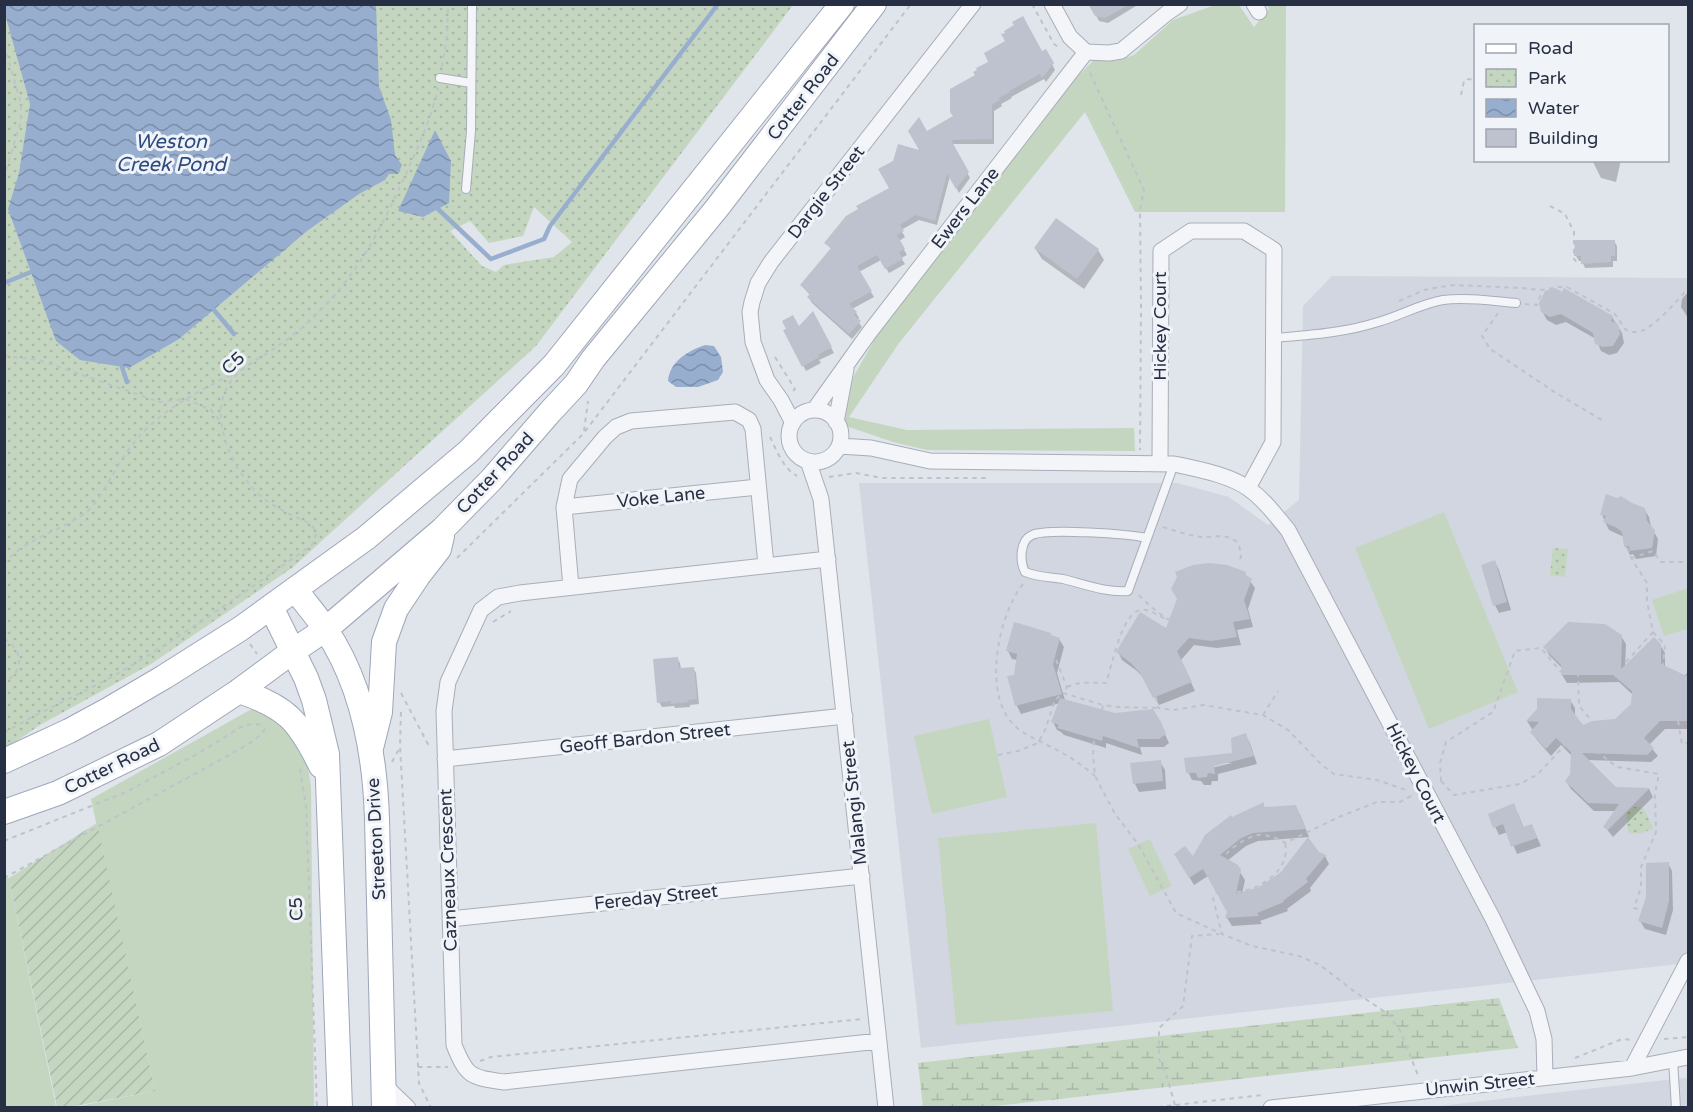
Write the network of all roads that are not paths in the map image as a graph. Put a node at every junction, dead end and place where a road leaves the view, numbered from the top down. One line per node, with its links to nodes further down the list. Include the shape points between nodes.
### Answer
1 (472, 4): 9 (lane)
2 (842, 4): 30 (main road, Cotter Road, via 554,364 468,452 366,538)
3 (874, 4): 25 (main road, Cotter Road, via 576,384)
4 (973, 4): 14 (street, Dargie Street, via 758,283 750,312 753,342 767,380)
5 (1052, 4): 7 (street)
6 (1180, 4): 7 (street, via 1121,51)
7 (1081, 57): 13 (street, Ewers Lane)
8 (440, 78): 9 (lane)
9 (471, 83): 10 (lane)
10 (466, 189)
11 (1516, 303): 12 (lane, via 1444,300 1352,329)
12 (1274, 338): 20 (street, Hickey Court, via 1274,250 1244,231 1191,231 1161,251); 23 (street, Hickey Court, via 1273,442)
13 (846, 366): 15 (street, Ewers Lane); 17 (street, Ewers Lane)
14 (781, 400): 15 (street); 16 (street, Dargie Street)
15 (810, 411): 16 (street); 17 (street, via 831,415)
16 (793, 423): 19 (street, via 791,446)
17 (839, 433): 18 (street, via 834,453); 20 (street, via 871,448 930,461)
18 (828, 458): 19 (street); 21 (street, Malangi Street)
19 (808, 461): 21 (street, Malangi Street)
20 (1167, 464): 23 (street, Hickey Court, via 1224,477); 26 (lane)
21 (819, 478): 27 (street, Malangi Street)
22 (758, 487): 24 (street, Voke Lane); 24 (street, via 753,429 744,416 735,412 631,421 605,437 570,479); 28 (street)
23 (1248, 488): 48 (street, Hickey Court, via 1288,530 1493,919 1537,1011 1544,1039)
24 (564, 507): 29 (street)
25 (443, 529): 32 (main road, Cotter Road); 36 (main road, via 439,549 396,609 384,642 380,712)
26 (1147, 538): 26 (lane, via 1128,591 1031,575 1022,566 1023,546 1034,534)
27 (828, 559): 28 (street, Cazneaux Crescent); 35 (street, Malangi Street)
28 (766, 565): 29 (street, Cazneaux Crescent)
29 (571, 587): 37 (street, Cazneaux Crescent, via 498,597 481,610 448,682)
30 (295, 589): 31 (main road, Cotter Road); 32 (main road, Streeton Drive)
31 (271, 607): 33 (main road); 38 (main road, Cotter Road, via 106,711)
32 (326, 629): 33 (main road, Cotter Road); 36 (main road, Streeton Drive, via 348,671)
33 (293, 651): 34 (main road, Cotter Road); 39 (main road, via 314,700 327,754)
34 (239, 691): 39 (main road, via 263,699 289,716 310,744); 40 (main road, Cotter Road, via 149,749 58,793)
35 (845, 716): 37 (street, Geoff Bardon Street); 41 (street, Malangi Street)
36 (370, 751): 49 (main road, Streeton Drive, via 376,793)
37 (445, 759): 42 (street, Cazneaux Crescent)
38 (4, 761)
39 (327, 778): 50 (main road)
40 (4, 812)
41 (862, 876): 42 (street, Fereday Street); 44 (street, Malangi Street)
42 (450, 919): 44 (street, Cazneaux Crescent, via 454,1045 463,1067 477,1078 504,1082)
43 (1689, 961): 47 (street)
44 (879, 1041): 52 (street, Malangi Street)
45 (1689, 1057): 46 (street, Unwin Street)
46 (1673, 1060): 47 (street, Unwin Street); 54 (lane)
47 (1632, 1068): 48 (street, Unwin Street)
48 (1545, 1077): 53 (street, Unwin Street)
49 (383, 1096): 51 (street)
50 (340, 1107)
51 (408, 1107)
52 (886, 1107)
53 (1271, 1107)
54 (1676, 1107)

